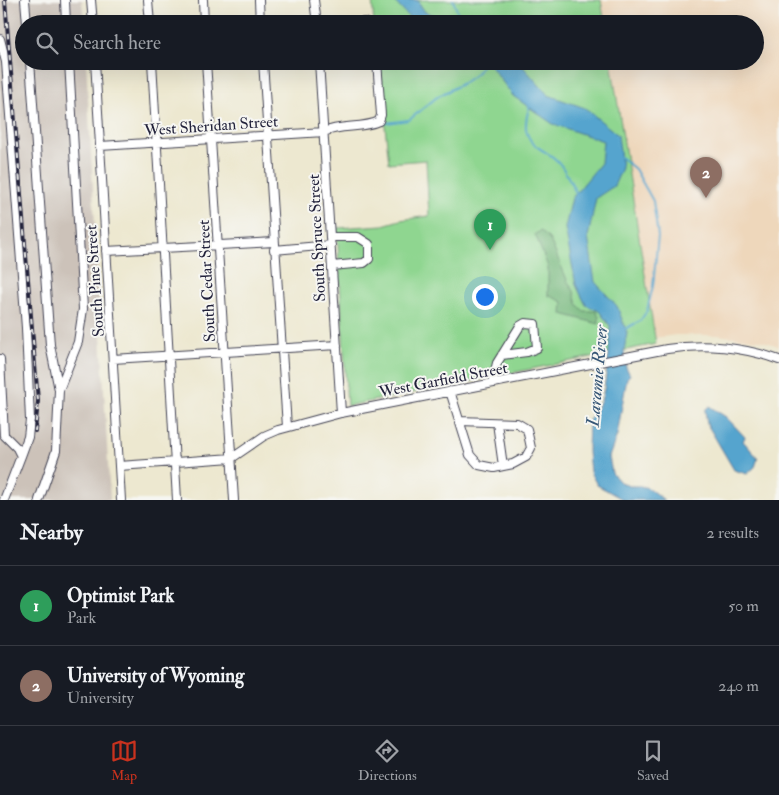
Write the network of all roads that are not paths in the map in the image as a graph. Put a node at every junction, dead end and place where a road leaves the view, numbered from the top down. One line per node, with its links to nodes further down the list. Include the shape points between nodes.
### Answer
1 (25, 0): 8 (street)
2 (65, 0): 9 (street)
3 (92, 0): 10 (street)
4 (148, 0): 11 (street)
5 (203, 0): 12 (street)
6 (259, 0): 13 (street)
7 (314, 0): 14 (street)
8 (26, 15)
9 (66, 15)
10 (93, 15)
11 (149, 15)
12 (204, 15)
13 (260, 15)
14 (316, 15)
15 (0, 39): 50 (street, via 6,62 26,328 30,420)
16 (31, 70): 44 (street, via 50,345)
17 (70, 70): 44 (street, via 83,309 78,342)
18 (96, 70): 28 (street, South Pine Street)
19 (153, 70): 27 (street)
20 (207, 70): 26 (street, South Cedar Street)
21 (264, 70): 25 (street)
22 (320, 70): 24 (street, South Spruce Street)
23 (378, 70): 24 (street, West Sheridan Street, via 379,121)
24 (324, 132): 25 (street, West Sheridan Street); 29 (street, South Spruce Street)
25 (268, 136): 26 (street, West Sheridan Street); 31 (street)
26 (211, 139): 27 (street, West Sheridan Street); 30 (street, South Cedar Street)
27 (157, 142): 28 (street, West Sheridan Street); 32 (street)
28 (100, 146): 33 (street, South Pine Street)
29 (330, 241): 31 (street); 34 (street, South Spruce Street); 34 (street, via 358,237 368,244 369,251 369,259 364,262)
30 (218, 245): 31 (street); 32 (street); 37 (street, South Cedar Street)
31 (274, 246): 36 (street)
32 (162, 248): 33 (street); 39 (street)
33 (106, 251): 41 (street, South Pine Street)
34 (332, 266): 35 (street, South Spruce Street)
35 (337, 345): 36 (street); 46 (street, South Spruce Street)
36 (281, 349): 37 (street); 49 (street)
37 (224, 352): 39 (street); 51 (street, South Cedar Street)
38 (502, 355): 38 (street, via 520,326 535,324 537,348); 43 (street)
39 (170, 356): 41 (street); 52 (street)
40 (0, 358): 50 (street, via 4,435)
41 (113, 359): 53 (street, South Pine Street)
42 (779, 360): 43 (street, West Garfield Street, via 735,349 677,347)
43 (492, 383): 45 (street, West Garfield Street)
44 (59, 390): 56 (street, via 56,451)
45 (450, 391): 46 (street, West Garfield Street); 47 (street)
46 (341, 413): 49 (street, West Garfield Street)
47 (460, 421): 48 (street); 54 (street, via 470,456 479,465)
48 (497, 423): 54 (street); 54 (street, via 517,423 527,429 530,436 531,448 526,457)
49 (287, 427): 51 (street, West Garfield Street, via 264,436)
50 (21, 456): 55 (street)
51 (232, 458): 52 (street); 59 (street, South Cedar Street)
52 (174, 462): 53 (street); 58 (street)
53 (119, 466): 57 (street, South Pine Street)
54 (504, 466)
55 (4, 500)
56 (38, 500)
57 (121, 500)
58 (177, 500)
59 (234, 500)

